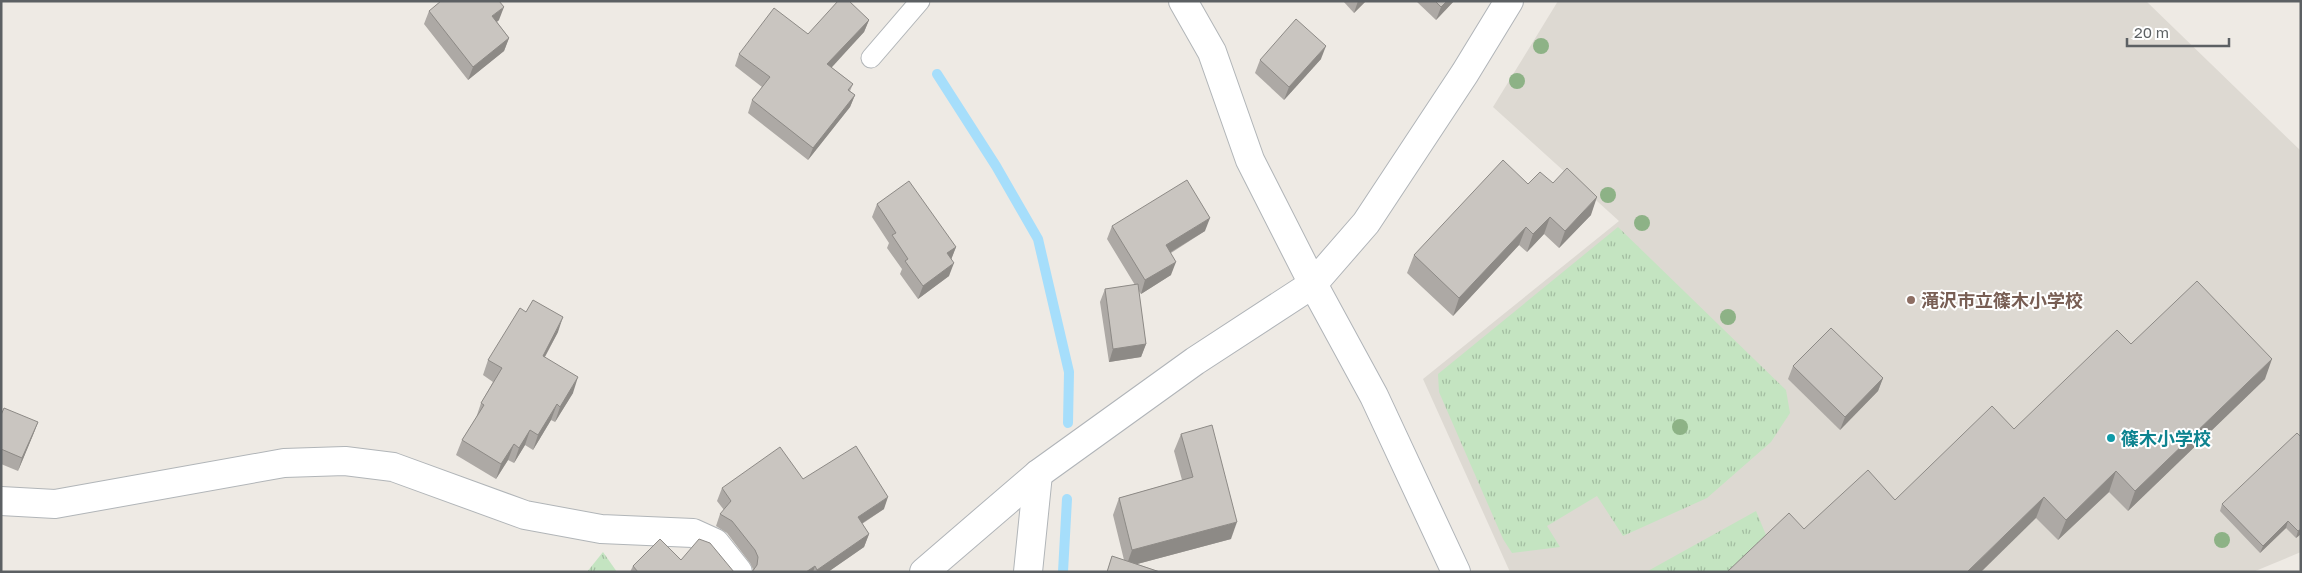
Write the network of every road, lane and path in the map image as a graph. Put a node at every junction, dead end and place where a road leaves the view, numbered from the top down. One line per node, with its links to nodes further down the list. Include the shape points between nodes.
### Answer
1 (920, 1): 4 (lane)
2 (1183, 1): 5 (street, via 1212,52 1250,160)
3 (1509, 1): 5 (street, via 1366,223)
4 (871, 58)
5 (1313, 284): 6 (street, via 1195,361); 11 (street, via 1374,396)
6 (1038, 474): 9 (street); 10 (street)
7 (1, 501): 8 (street, via 55,504 284,463 345,461 393,467 525,515 601,529 693,534 715,543)
8 (738, 572)
9 (924, 572)
10 (1028, 572)
11 (1456, 572)

